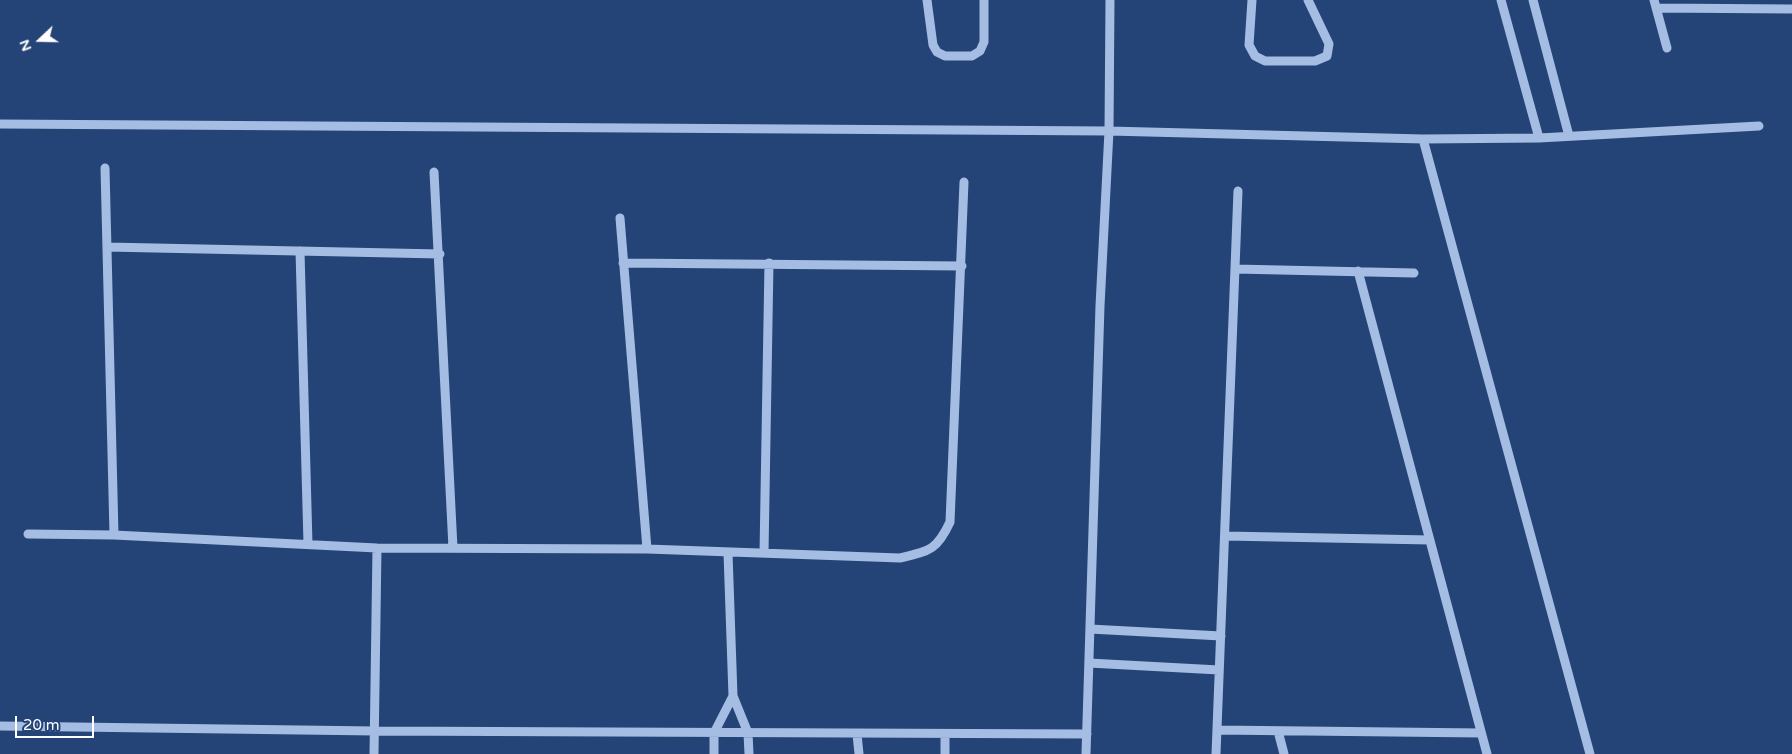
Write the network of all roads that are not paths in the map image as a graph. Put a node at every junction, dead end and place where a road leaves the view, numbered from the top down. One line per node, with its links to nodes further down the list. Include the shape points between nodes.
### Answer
1 (927, 0): 2 (street, via 933,45 945,56 972,56 980,51 984,42)
2 (984, 0)
3 (1110, 0): 13 (street)
4 (1252, 0): 5 (street, via 1249,45 1254,56 1265,61 1315,61 1327,56 1329,44)
5 (1308, 0)
6 (1502, 0): 15 (street)
7 (1532, 0): 14 (street)
8 (1655, 4): 9 (street); 10 (street)
9 (1792, 9)
10 (1667, 48)
11 (0, 124): 13 (street)
12 (1759, 126): 14 (street)
13 (1109, 131): 16 (street); 41 (street)
14 (1569, 136): 15 (street)
15 (1539, 138): 16 (street)
16 (1423, 139): 65 (street)
17 (105, 168): 22 (street)
18 (434, 172): 24 (street)
19 (964, 182): 27 (street)
20 (1238, 191): 28 (street)
21 (620, 218): 25 (street)
22 (107, 247): 23 (street); 32 (street)
23 (300, 251): 24 (street); 35 (street)
24 (440, 254): 37 (street)
25 (623, 263): 26 (street); 38 (street)
26 (769, 264): 27 (street); 40 (street)
27 (962, 266): 40 (street, via 950,522 940,542 923,553 900,558)
28 (1235, 268): 29 (street); 33 (street)
29 (1358, 271): 30 (street); 34 (street)
30 (1414, 273)
31 (28, 534): 32 (street)
32 (114, 535): 35 (street)
33 (1225, 536): 34 (street); 42 (street)
34 (1430, 540): 52 (street)
35 (308, 544): 36 (street)
36 (377, 548): 37 (street); 48 (street)
37 (453, 548): 38 (street)
38 (648, 549): 39 (street)
39 (728, 553): 40 (street); 45 (street)
40 (764, 553)
41 (1090, 629): 42 (street); 43 (street)
42 (1220, 636): 44 (street)
43 (1089, 663): 44 (street); 54 (street)
44 (1219, 670): 47 (street)
45 (733, 696): 50 (street); 51 (street)
46 (0, 726): 48 (street)
47 (1217, 730): 49 (street); 62 (street)
48 (375, 731): 50 (street); 56 (street)
49 (1278, 731): 52 (street); 63 (street)
50 (714, 733): 51 (street); 57 (street)
51 (748, 733): 53 (street); 58 (street)
52 (1481, 733): 64 (street)
53 (858, 734): 55 (street); 59 (street)
54 (1086, 734): 55 (street); 61 (street)
55 (945, 735): 60 (street)
56 (374, 754)
57 (714, 754)
58 (749, 754)
59 (859, 754)
60 (945, 754)
61 (1086, 754)
62 (1216, 754)
63 (1284, 754)
64 (1487, 754)
65 (1590, 754)

